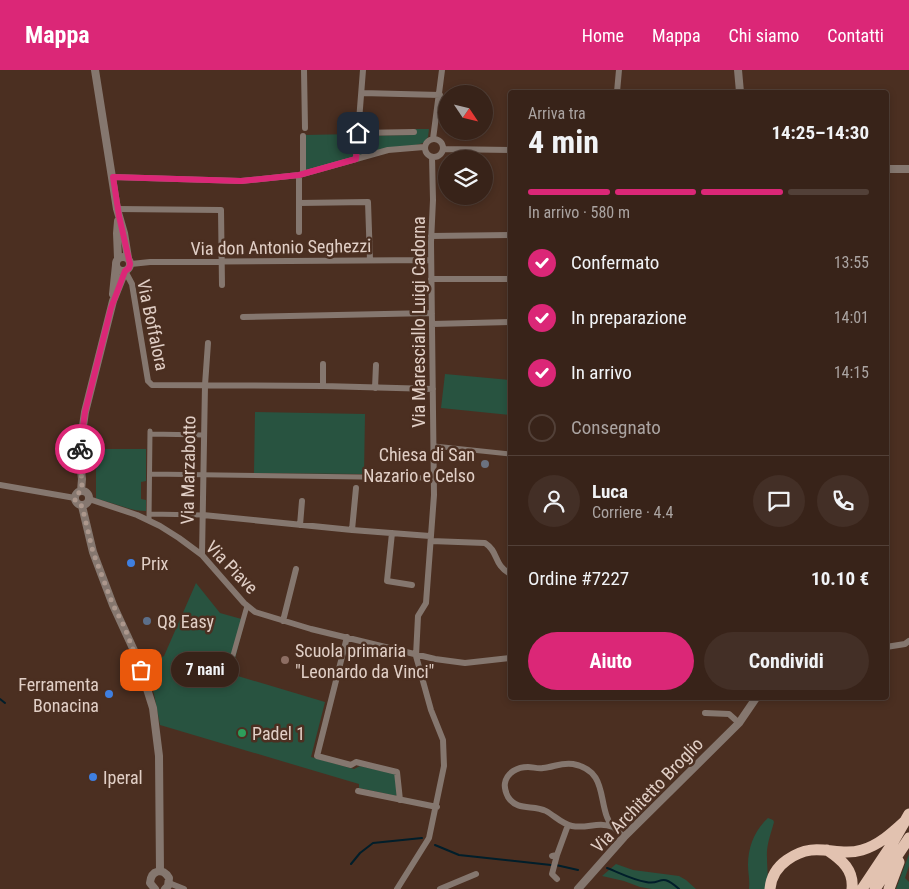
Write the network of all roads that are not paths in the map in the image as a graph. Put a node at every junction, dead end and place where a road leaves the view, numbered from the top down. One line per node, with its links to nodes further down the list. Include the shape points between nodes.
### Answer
1 (95, 70): 28 (street, Via Boffalora)
2 (304, 70): 15 (street)
3 (363, 70): 12 (street)
4 (442, 70): 8 (street)
5 (619, 70): 9 (street)
6 (738, 70): 7 (street)
7 (738, 82): 10 (street); 11 (street)
8 (441, 85)
9 (617, 90)
10 (736, 90)
11 (740, 90)
12 (362, 93): 13 (street); 17 (street)
13 (438, 95)
14 (438, 108): 19 (street)
15 (305, 128)
16 (414, 132): 17 (street)
17 (358, 133): 24 (street)
18 (303, 136): 27 (street)
19 (433, 139): 20 (street); 21 (street, via 441,142)
20 (424, 147): 23 (street); 24 (street, via 388,150)
21 (443, 149): 22 (street); 23 (street, via 438,156)
22 (508, 150)
23 (432, 157): 33 (street, Via Maresciallo Luigi Cadorna)
24 (356, 159): 27 (street)
25 (909, 169): 26 (street)
26 (889, 170)
27 (301, 174): 28 (street, via 241,181); 29 (street)
28 (113, 177): 30 (street, Via Boffalora)
29 (299, 203): 31 (street); 34 (street, via 368,202)
30 (118, 213): 36 (street, Via Boffalora); 37 (street, via 221,210); 38 (street, Via Boffalora)
31 (299, 232)
32 (508, 235): 33 (street)
33 (431, 236): 35 (street, Via Maresciallo Luigi Cadorna)
34 (370, 260): 35 (street, Via don Antonio Seghezzi); 37 (street, Via don Antonio Seghezzi)
35 (431, 260): 40 (street, Via Maresciallo Luigi Cadorna)
36 (117, 262): 38 (street, Via Boffalora, via 123,256); 38 (street, Via Boffalora, via 118,269); 42 (street)
37 (222, 263): 38 (street, Via don Antonio Seghezzi); 41 (street)
38 (128, 264): 42 (street); 50 (street, Via Boffalora, via 148,381 152,385)
39 (508, 279): 40 (street)
40 (431, 280): 43 (street, Via Maresciallo Luigi Cadorna)
41 (222, 286)
42 (113, 301): 62 (street, via 81,434)
43 (432, 313): 44 (street); 46 (street, Via Maresciallo Luigi Cadorna)
44 (243, 317)
45 (508, 322): 46 (street)
46 (432, 324): 53 (street, Via Maresciallo Luigi Cadorna)
47 (208, 342): 50 (street, Via Marzabotto)
48 (323, 364): 51 (street)
49 (376, 365): 52 (street)
50 (205, 385): 51 (street); 54 (street, Via Marzabotto)
51 (323, 386): 52 (street)
52 (375, 388): 53 (street)
53 (433, 390): 55 (street, Via Maresciallo Luigi Cadorna)
54 (204, 435): 57 (street, via 150,433); 58 (street, Via Marzabotto)
55 (434, 446): 56 (street); 59 (street, Via Maresciallo Luigi Cadorna)
56 (508, 454)
57 (150, 474): 58 (street); 68 (street)
58 (203, 474): 59 (street); 67 (street, Via Marzabotto)
59 (434, 478): 72 (street, Via Maresciallo Luigi Cadorna)
60 (0, 485): 63 (street)
61 (356, 488): 70 (street)
62 (81, 491): 63 (street); 64 (street, via 87,493)
63 (75, 498): 66 (street)
64 (89, 499): 66 (street); 68 (street, Via Piave)
65 (302, 501): 69 (street)
66 (82, 506): 97 (street, via 93,552 137,657 152,708 159,756)
67 (203, 515): 68 (street); 69 (street); 73 (street, Via Marzabotto)
68 (149, 517): 73 (street, Via Piave)
69 (300, 525): 70 (street)
70 (352, 530): 71 (street)
71 (392, 533): 72 (street); 76 (street, via 388,581)
72 (430, 538): 75 (street, via 485,543 491,547 501,568); 82 (street, Via Maresciallo Luigi Cadorna, via 426,603 418,616)
73 (202, 555): 77 (street, Via Piave)
74 (296, 569): 78 (street)
75 (508, 573)
76 (412, 585)
77 (247, 606): 78 (street, Via Piave, via 255,612); 84 (street)
78 (283, 620): 79 (street, Via Piave)
79 (347, 637): 82 (street, Via Piave); 89 (street, via 317,756 397,772)
80 (909, 641): 81 (street)
81 (889, 646)
82 (416, 656): 83 (street, Via Piave, via 465,663); 90 (street, Via Maresciallo Luigi Cadorna, via 445,748)
83 (508, 658)
84 (228, 673)
85 (755, 700): 87 (street, Via Architetto Broglio)
86 (706, 713): 87 (street, Via Architetto Broglio, via 730,714)
87 (739, 723): 94 (street, Via Architetto Broglio)
88 (358, 791): 89 (street)
89 (400, 800): 90 (street)
90 (437, 807): 103 (street, Via Maresciallo Luigi Cadorna, via 430,838)
91 (907, 818): 96 (highway, via 880,842 862,850); 108 (highway)
92 (568, 825): 93 (street, via 600,823); 93 (street, via 545,810 515,805 506,793 508,776 521,767 539,769 567,763 581,766 598,782 606,816); 99 (street, via 554,860 552,874)
93 (613, 827): 94 (street)
94 (624, 837): 105 (street, Via Architetto Broglio)
95 (907, 842): 109 (highway); 110 (highway)
96 (826, 849): 106 (highway, via 804,851 784,861 776,870); 107 (highway, via 848,868)
97 (160, 871): 100 (street, via 169,878); 101 (street, via 151,877 150,883)
98 (476, 874): 104 (street)
99 (557, 878)
100 (167, 886): 102 (street)
101 (155, 889)
102 (184, 889)
103 (397, 889)
104 (440, 889)
105 (578, 889)
106 (770, 889)
107 (852, 889)
108 (862, 889)
109 (876, 889)
110 (889, 889)

